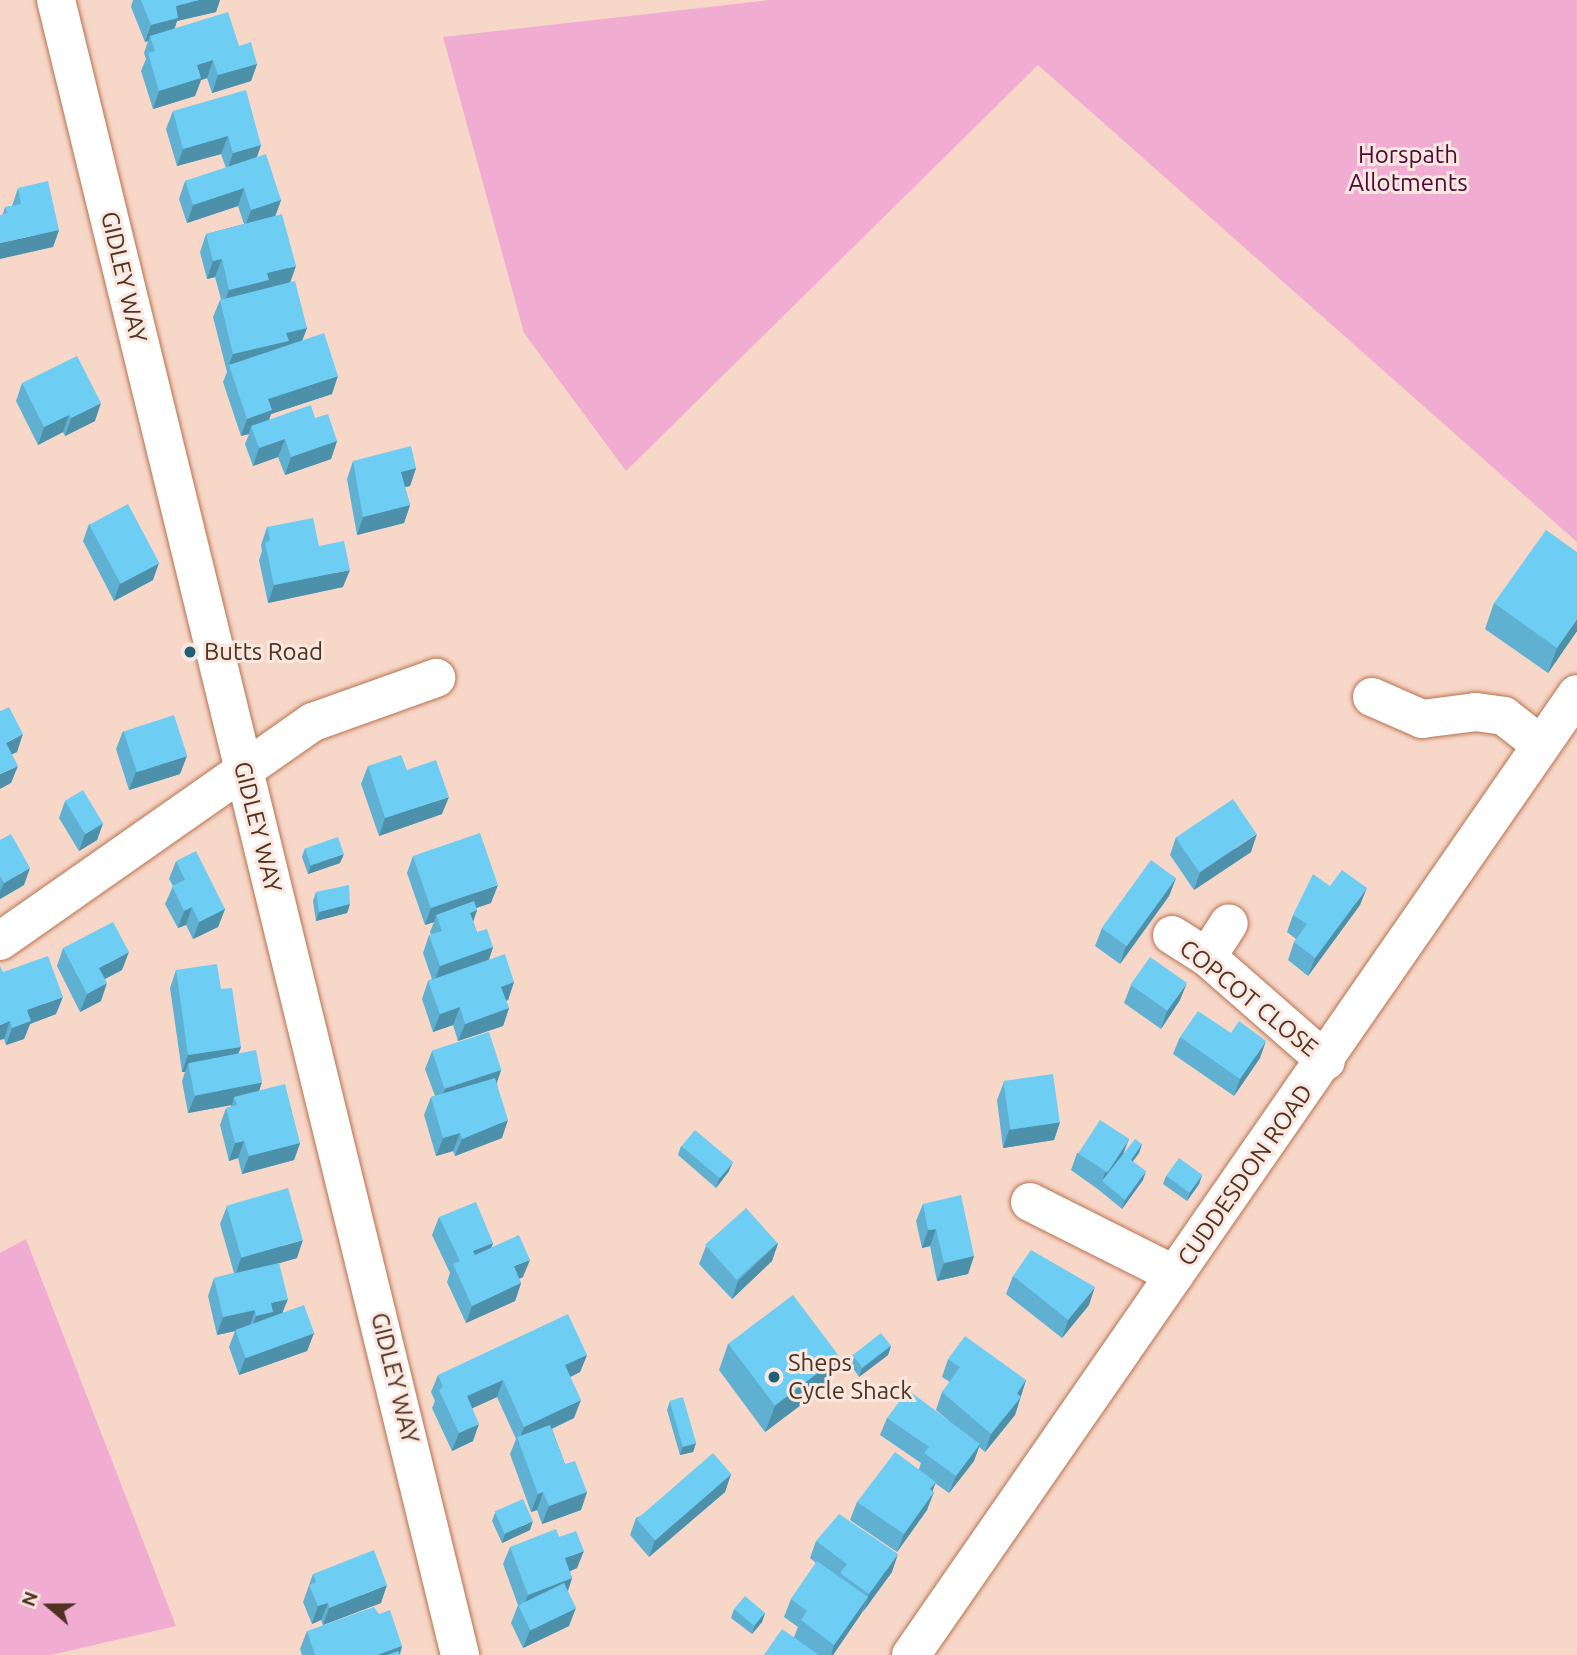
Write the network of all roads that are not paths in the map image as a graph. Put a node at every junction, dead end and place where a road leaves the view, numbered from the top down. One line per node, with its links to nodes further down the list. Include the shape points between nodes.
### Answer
1 (56, 0): 6 (street, GIDLEY WAY)
2 (436, 678): 6 (street, via 313,723)
3 (1577, 694): 5 (street, CUDDESDON ROAD)
4 (1372, 697): 5 (street, via 1422,719 1476,712 1504,716)
5 (1541, 745): 11 (street, CUDDESDON ROAD)
6 (245, 774): 9 (street); 14 (street, GIDLEY WAY)
7 (1229, 923): 10 (street)
8 (1172, 935): 10 (street, COPCOT CLOSE)
9 (0, 941)
10 (1208, 957): 11 (street, COPCOT CLOSE)
11 (1326, 1061): 13 (street, CUDDESDON ROAD)
12 (1030, 1202): 13 (street)
13 (1175, 1275): 15 (street, CUDDESDON ROAD)
14 (460, 1655)
15 (911, 1655)

